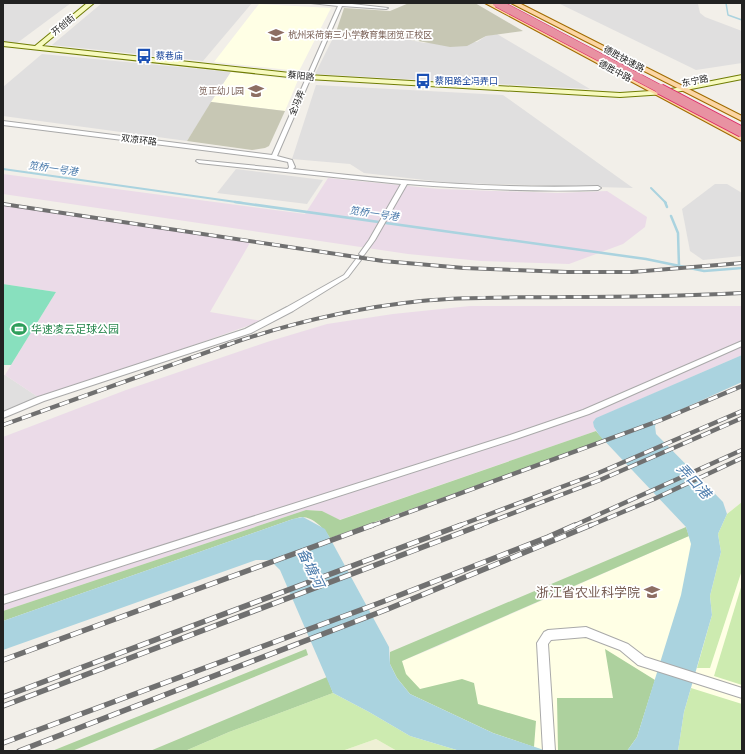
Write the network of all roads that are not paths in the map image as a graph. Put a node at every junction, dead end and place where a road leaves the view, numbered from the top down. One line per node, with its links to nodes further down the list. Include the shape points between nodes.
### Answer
1 (83, 3): 11 (street, 开创街)
2 (91, 3): 11 (street, 开创街)
3 (313, 3): 8 (street)
4 (488, 3): 16 (main road, 德胜中路)
5 (497, 3): 23 (highway, 德胜快速路, bridge)
6 (507, 3): 22 (highway, 德胜快速路)
7 (514, 3): 15 (main road, 德胜中路)
8 (341, 4): 9 (street); 13 (street, 全冯弄)
9 (386, 8)
10 (3, 44): 11 (street, 蔡阳路)
11 (33, 47): 13 (street, 蔡阳路)
12 (742, 72): 15 (street, 东宁路)
13 (308, 77): 18 (street, 蔡阳路); 25 (street, 全冯弄)
14 (742, 77): 17 (street, 东宁路)
15 (674, 85): 16 (street, 东宁路); 17 (main road, 德胜中路)
16 (648, 89): 18 (street, 东宁路); 19 (main road, 德胜中路)
17 (684, 90): 19 (street, 东宁路); 20 (main road, 德胜中路)
18 (600, 94): 19 (street, 东宁路)
19 (658, 94): 24 (main road, 德胜中路)
20 (742, 119)
21 (3, 123): 25 (street, 双凉环路)
22 (742, 126)
23 (742, 132)
24 (742, 138)
25 (274, 157): 27 (street, via 290,161)
26 (200, 161): 27 (street)
27 (290, 170): 28 (street)
28 (405, 182): 29 (street, via 472,188); 31 (street, via 383,221 346,276 290,309 248,331 41,399)
29 (598, 188)
30 (742, 343): 32 (street, via 586,412 513,438)
31 (3, 415)
32 (3, 600)
33 (742, 693): 34 (street, via 642,661 624,647 586,632 548,635 542,643)
34 (549, 751)

